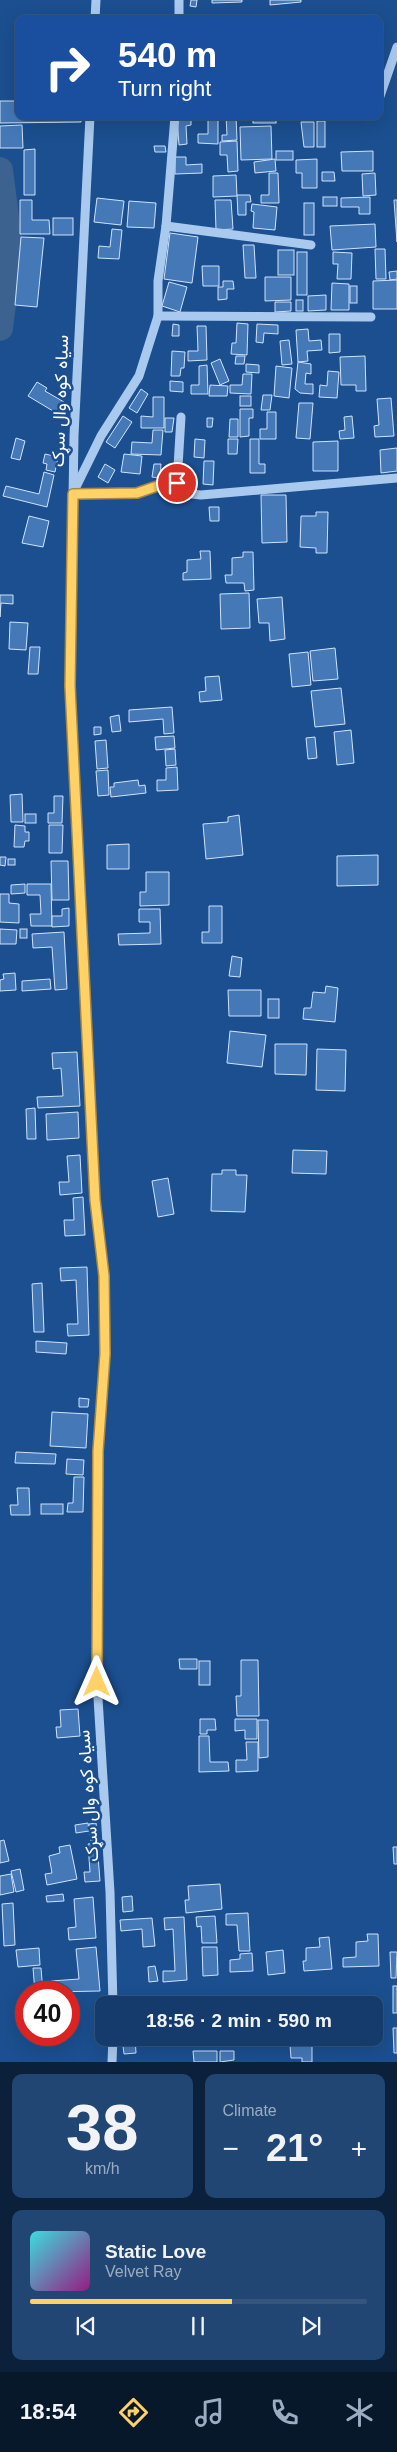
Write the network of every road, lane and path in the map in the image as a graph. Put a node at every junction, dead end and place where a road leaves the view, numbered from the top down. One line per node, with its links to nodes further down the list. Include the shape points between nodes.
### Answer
1 (96, 0): 3 (street)
2 (179, 0): 4 (street)
3 (95, 15)
4 (179, 15)
5 (397, 47): 6 (street)
6 (383, 87)
7 (90, 120): 16 (street, سیاه کوه وال سړک)
8 (175, 120): 9 (street)
9 (166, 226): 10 (street); 11 (street, via 158,281)
10 (311, 245)
11 (158, 316): 12 (street); 16 (street, via 139,376 100,436)
12 (371, 316)
13 (181, 417): 15 (street)
14 (397, 478): 15 (street, via 201,495 192,494)
15 (177, 483): 16 (street, via 169,482 137,493)
16 (73, 494): 17 (street, سیاه کوه وال سړک, via 70,686 95,1200 104,1276 105,1354 98,1451 97,1682)
17 (113, 1996)
18 (113, 2046): 19 (street)
19 (112, 2062)

